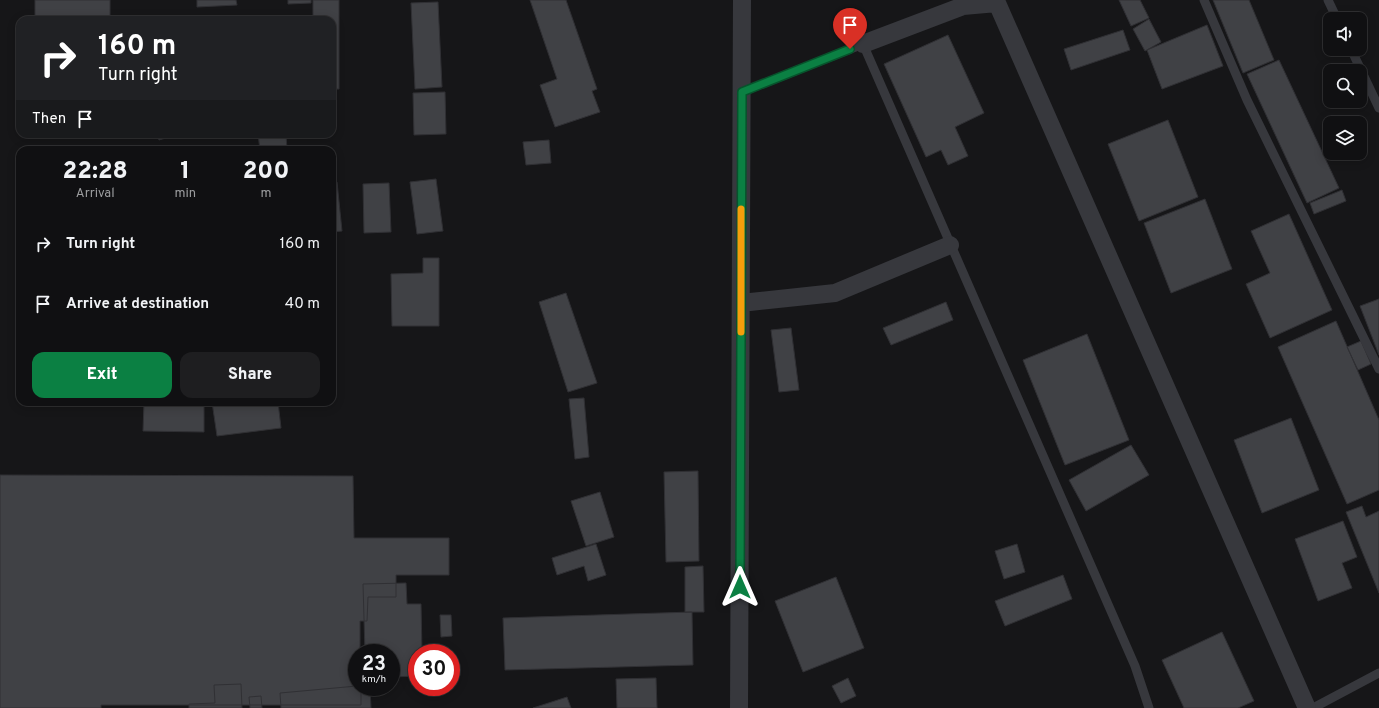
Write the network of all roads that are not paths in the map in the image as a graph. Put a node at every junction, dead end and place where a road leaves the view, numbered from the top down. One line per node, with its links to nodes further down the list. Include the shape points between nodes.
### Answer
1 (742, 0): 7 (street)
2 (1204, 0): 11 (lane, via 1247,100)
3 (1328, 0): 4 (lane)
4 (1334, 12)
5 (863, 44): 7 (lane); 9 (lane); 15 (street, via 962,6 997,4)
6 (1354, 56): 8 (lane)
7 (742, 92): 10 (street)
8 (1379, 108)
9 (950, 245): 10 (street, via 835,293); 14 (lane, via 1135,666)
10 (741, 304): 13 (street)
11 (1379, 369)
12 (1379, 673): 16 (lane)
13 (739, 708)
14 (1149, 708)
15 (1307, 708)
16 (1313, 708)

